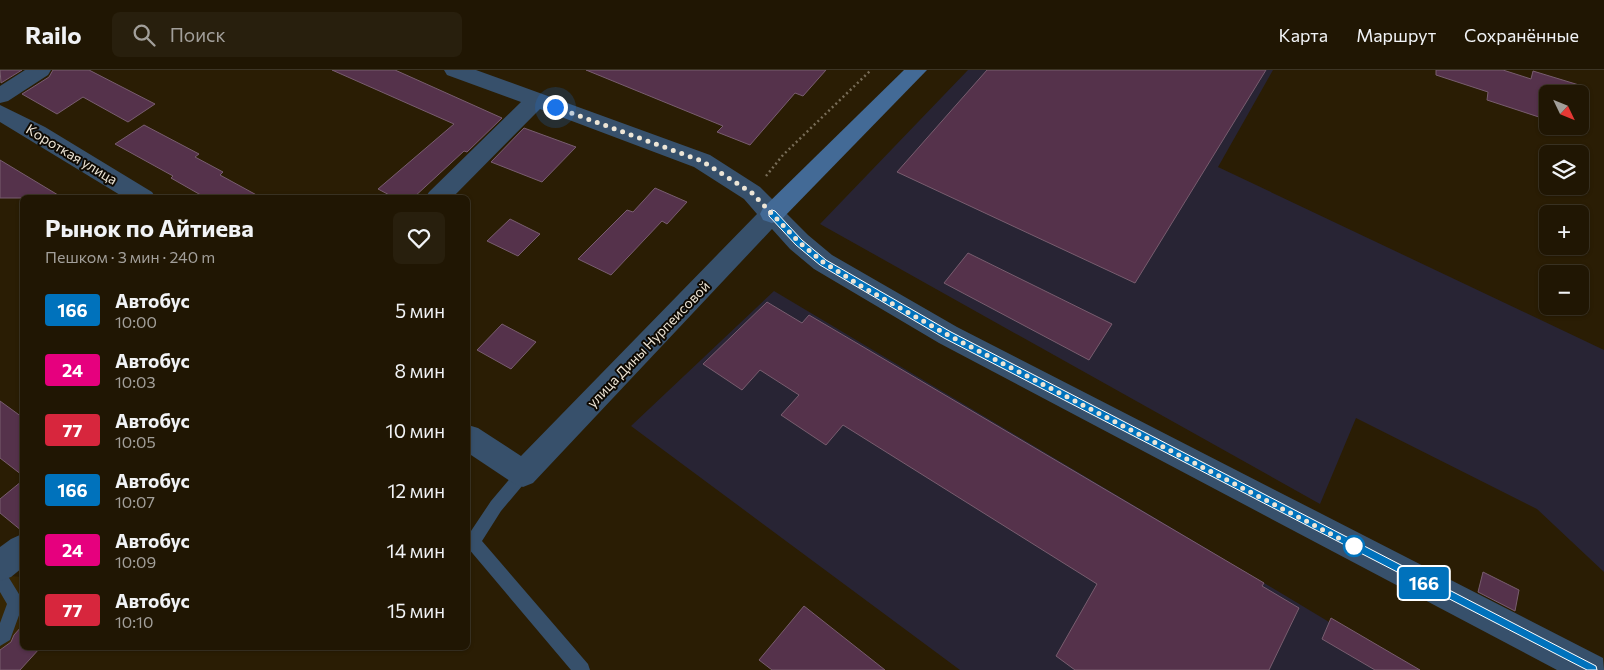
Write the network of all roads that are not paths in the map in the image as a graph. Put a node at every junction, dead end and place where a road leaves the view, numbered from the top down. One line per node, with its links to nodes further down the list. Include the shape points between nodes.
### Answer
1 (40, 70): 4 (street)
2 (456, 70): 5 (street)
3 (916, 70): 9 (street)
4 (0, 96)
5 (537, 100): 8 (street); 9 (street, via 702,161 752,193)
6 (0, 112): 7 (street, Короткая улица)
7 (139, 195)
8 (440, 195)
9 (772, 214): 11 (street, улица Дины Нурпеисовой); 17 (street, via 823,262 948,335)
10 (470, 437): 11 (street)
11 (523, 474): 12 (lane)
12 (470, 539): 16 (lane)
13 (20, 551): 14 (street)
14 (1, 579): 15 (lane, via 16,603)
15 (0, 638)
16 (582, 670)
17 (1591, 670)

